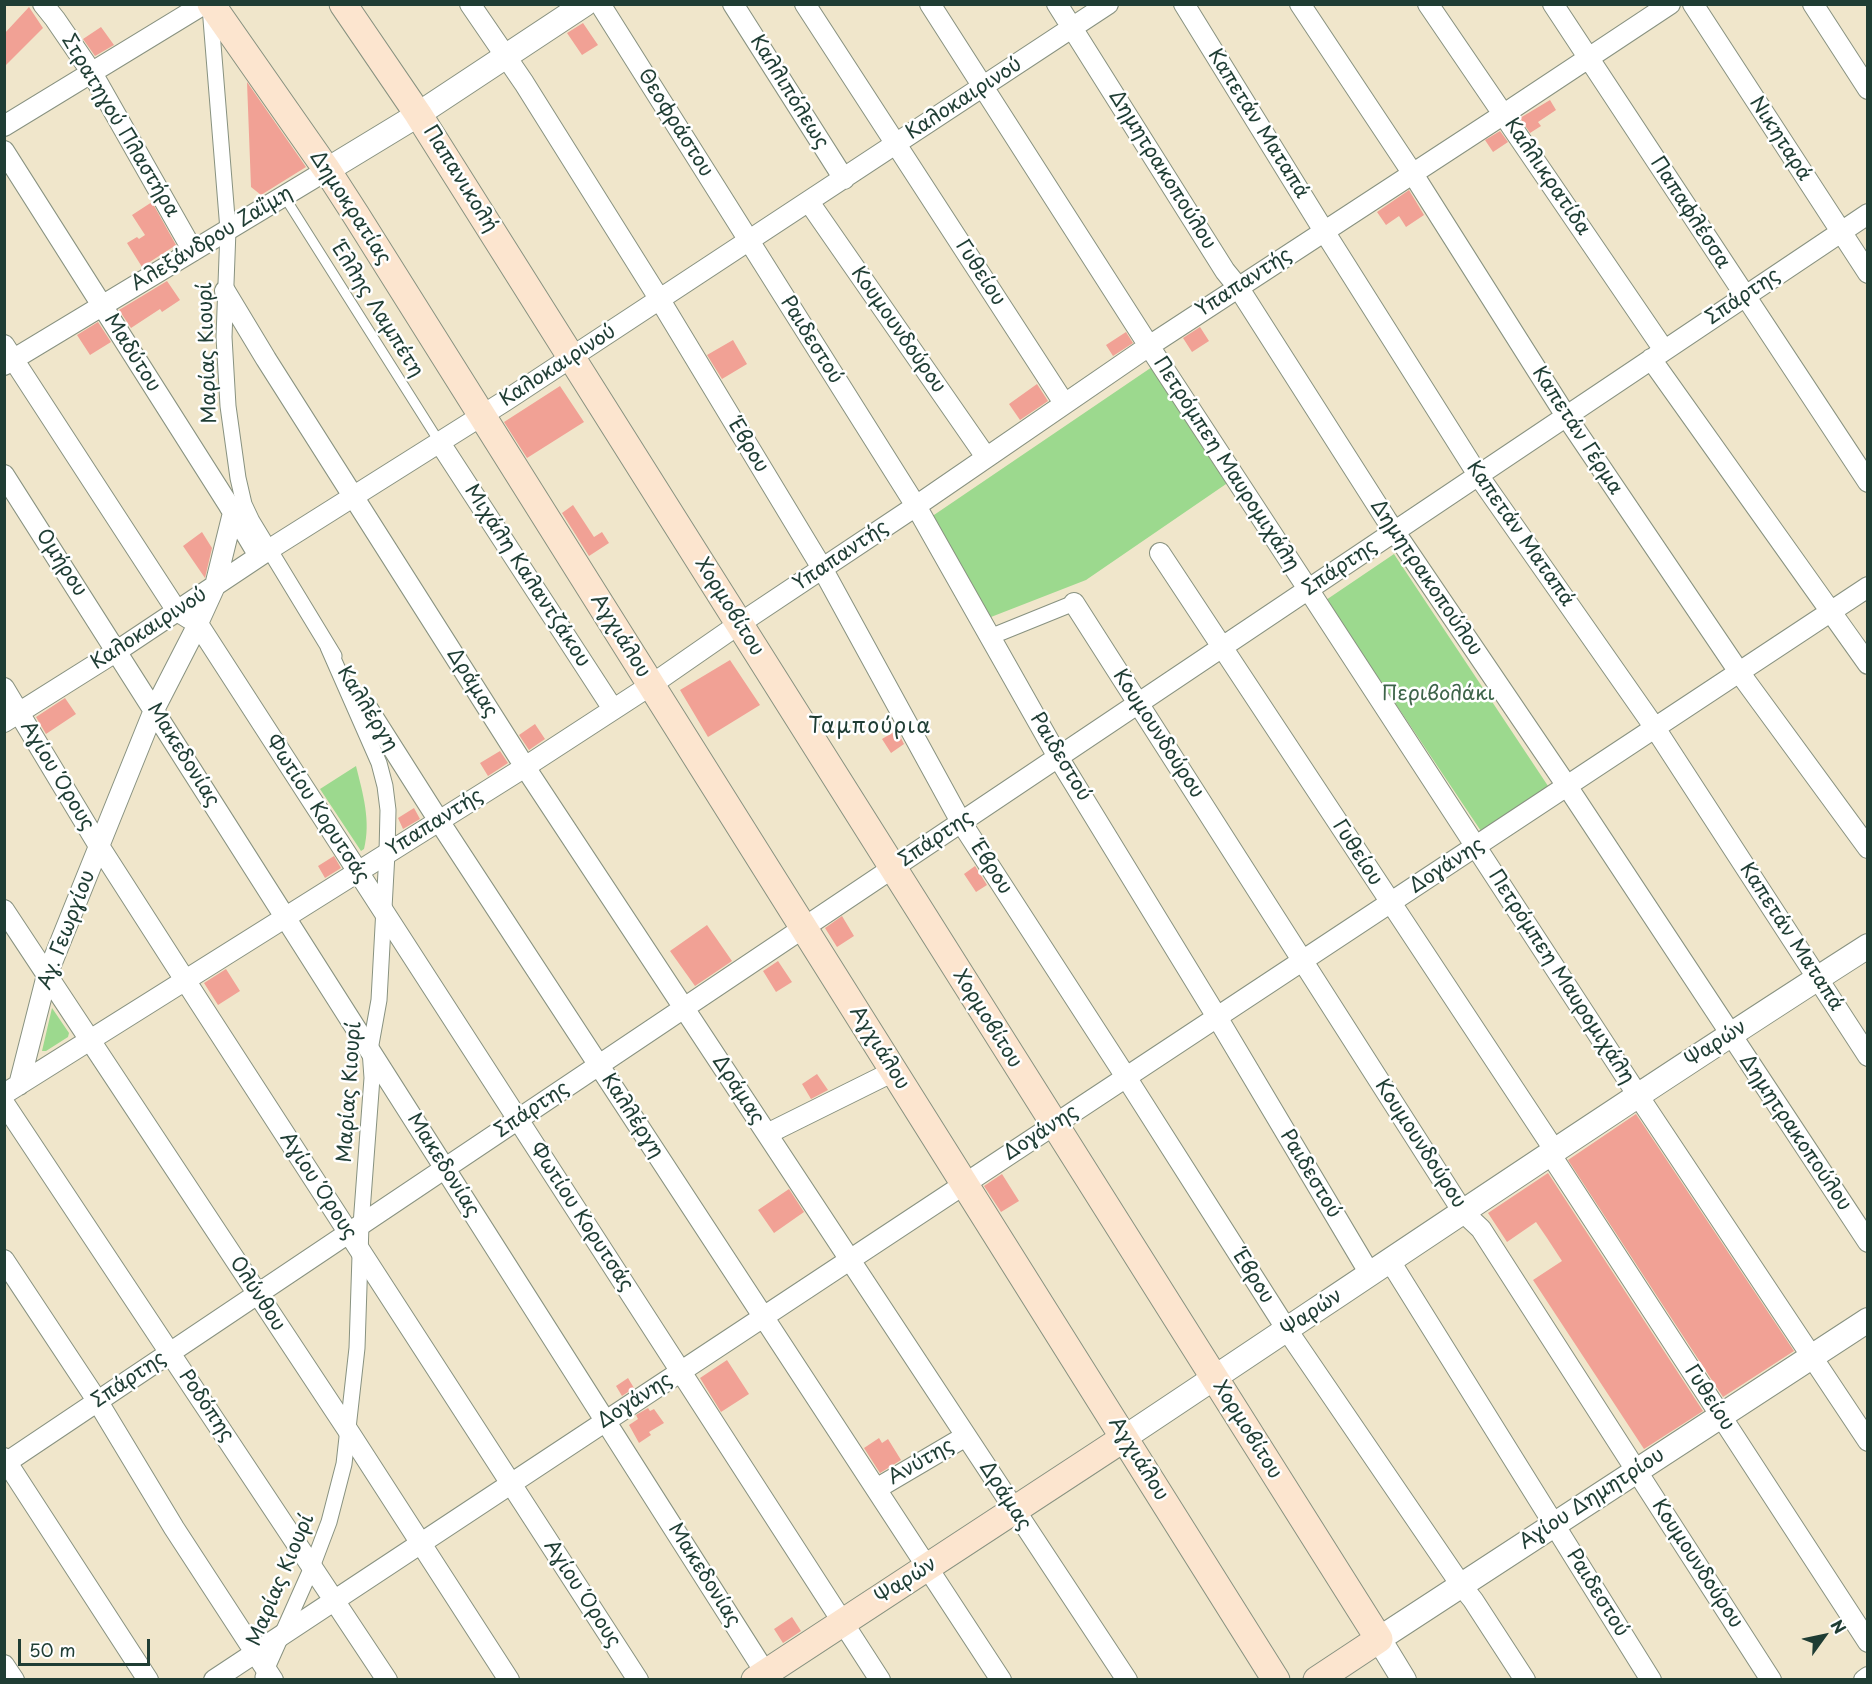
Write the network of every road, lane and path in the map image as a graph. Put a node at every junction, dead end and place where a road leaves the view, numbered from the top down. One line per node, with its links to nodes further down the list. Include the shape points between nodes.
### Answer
1 (43, 4): 23 (street, Στρατηγού Πλαστήρα)
2 (204, 4): 23 (street)
3 (210, 4): 31 (main road, Δημοκρατίας); 37 (street, Μαρίας Κιουρί)
4 (344, 4): 26 (main road, Παπανικολή)
5 (470, 4): 21 (street, Έβρου)
6 (585, 4): 21 (street)
7 (600, 4): 40 (street, Θεοφράστου)
8 (733, 4): 33 (street, Καλλιπόλεως)
9 (805, 4): 29 (street, Γυθείου)
10 (930, 4): 24 (street, Πετρόμπεη Μαυρομιχάλη)
11 (1057, 4): 20 (street, Δημητρακοπούλου)
12 (1108, 4): 20 (street, Καλοκαιρινού)
13 (1184, 4): 38 (street, Καπετάν Ματαπά)
14 (1300, 4): 32 (street, Καπετάν Γέρμα)
15 (1428, 4): 27 (street, Καλλικρατίδα)
16 (1553, 4): 22 (street, Παπαφλέσσα)
17 (1670, 4): 22 (street, Υπαπαντής)
18 (1693, 4): 39 (street, Νικηταρά)
19 (1813, 4): 25 (street)
20 (1072, 28): 24 (street, Καλοκαιρινού); 43 (street, Δημητρακοπούλου)
21 (506, 56): 26 (street); 46 (street, Έβρου)
22 (1588, 58): 27 (street, Υπαπαντής); 45 (street, Παπαφλέσσα)
23 (92, 73): 28 (street); 41 (street, Στρατηγού Πλαστήρα)
24 (982, 87): 29 (street, Καλοκαιρινού); 48 (street, Πετρόμπεη Μαυρομιχάλη)
25 (1868, 89)
26 (418, 114): 31 (street); 51 (main road, Παπανικολή)
27 (1504, 114): 32 (street, Υπαπαντής); 49 (street, Καλλικρατίδα)
28 (4, 126)
29 (896, 144): 33 (street, Καλοκαιρινού); 52 (street, Γυθείου)
30 (4, 151): 47 (street, Μαδύτου)
31 (327, 170): 34 (street, Αλεξάνδρου Ζαΐμη); 53 (main road, Δημοκρατίας)
32 (1413, 174): 38 (street, Υπαπαντής); 54 (street, Καπετάν Γέρμα)
33 (844, 179): 35 (street, Καλοκαιρινού)
34 (284, 196): 37 (street, Αλεξάνδρου Ζαΐμη); 55 (lane, Έλλης Λαμπέτη)
35 (809, 202): 40 (street, Καλοκαιρινού); 56 (street, Κουμουνδούρου)
36 (1868, 214): 39 (street, Σπάρτης)
37 (228, 230): 41 (street, Αλεξάνδρου Ζαΐμη); 44 (street, Μαρίας Κιουρί)
38 (1324, 231): 43 (street, Υπαπαντής); 58 (street, Καπετάν Ματαπά)
39 (1841, 232): 42 (street, Νικηταρά); 45 (street, Σπάρτης)
40 (749, 241): 46 (street, Καλοκαιρινού); 61 (street, Ραιδεστού)
41 (193, 251): 47 (street, Αλεξάνδρου Ζαΐμη)
42 (1868, 273)
43 (1238, 287): 48 (street, Υπαπαντής); 63 (street, Δημητρακοπούλου)
44 (225, 291): 60 (street); 64 (street, Μαρίας Κιουρί, via 224,337 234,455 244,504)
45 (1745, 296): 49 (street, Σπάρτης); 59 (street, Παπαφλέσσα)
46 (660, 300): 51 (street, Καλοκαιρινού); 66 (street, Έβρου)
47 (102, 306): 50 (street, Αλεξάνδρου Ζαΐμη); 62 (street, Μαδύτου)
48 (1149, 346): 52 (street, Υπαπαντής); 69 (street, Πετρόμπεη Μαυρομιχάλη)
49 (1657, 355): 54 (street, Σπάρτης); 72 (street, Καλλικρατίδα)
50 (8, 357): 71 (street)
51 (571, 357): 53 (street, Καλοκαιρινού); 74 (main road, Χορμοβίτου)
52 (1064, 403): 56 (street, Υπαπαντής)
53 (482, 416): 55 (street, Καλοκαιρινού); 81 (main road, Αγχιάλου)
54 (1566, 416): 58 (street, Σπάρτης); 80 (street, Καπετάν Γέρμα)
55 (440, 442): 60 (street, Καλοκαιρινού); 86 (street, Μιχάλη Καλαντζάκου)
56 (986, 457): 61 (street, Υπαπαντής)
57 (4, 475): 78 (street, Ομήρου)
58 (1478, 475): 63 (street, Σπάρτης); 88 (street, Καπετάν Ματαπά)
59 (1868, 482)
60 (354, 497): 64 (street, Καλοκαιρινού); 90 (street, Δράμας)
61 (916, 506): 66 (street, Υπαπαντής); 75 (street, Ραιδεστού)
62 (233, 513): 64 (street, Μαδύτου); 67 (street, Αγ. Γεωργίου)
63 (1394, 531): 69 (street, Σπάρτης); 91 (street, Δημητρακοπούλου)
64 (265, 552): 67 (street, Καλοκαιρινού); 76 (street, Καλλέργη)
65 (1160, 553): 77 (street, Γυθείου)
66 (822, 568): 74 (street, Υπαπαντής); 93 (street, Έβρου)
67 (215, 586): 71 (street, Καλοκαιρινού); 73 (street, Αγ. Γεωργίου)
68 (1868, 587): 72 (street, Δογάνης)
69 (1308, 590): 77 (street, Σπάρτης); 95 (street, Πετρόμπεη Μαυρομιχάλη)
70 (1074, 603): 75 (street); 83 (street, Κουμουνδούρου)
71 (177, 611): 73 (street, Φωτίου Κορυτσάς); 78 (street, Καλοκαιρινού)
72 (1830, 612): 79 (street, Καλλικρατίδα); 80 (street, Δογάνης)
73 (198, 624): 85 (street, Αγ. Γεωργίου); 99 (street, Φωτίου Κορυτσάς)
74 (739, 624): 81 (street, Υπαπαντής); 98 (main road, Χορμοβίτου)
75 (990, 637): 89 (street, Ραιδεστού)
76 (328, 647): 84 (street, Καλλέργη); 97 (street, Μαρίας Κιουρί, via 379,763 388,810)
77 (1222, 647): 83 (street, Σπάρτης); 100 (street, Γυθείου)
78 (117, 651): 85 (street, Μακεδονίας); 87 (street, Καλοκαιρινού)
79 (1868, 664)
80 (1739, 672): 88 (street, Δογάνης); 96 (street, Καπετάν Γέρμα)
81 (651, 685): 86 (street, Υπαπαντής); 104 (main road, Αγχιάλου)
82 (4, 688): 87 (street, Αγίου Όρους)
83 (1138, 703): 89 (street, Σπάρτης); 106 (street, Κουμουνδούρου)
84 (366, 706): 92 (street, Καλλέργη)
85 (154, 710): 94 (street, Αγ. Γεωργίου); 103 (street, Μακεδονίας)
86 (614, 710): 90 (street, Υπαπαντής)
87 (12, 717): 94 (street, Αγίου Όρους)
88 (1655, 728): 91 (street, Δογάνης); 108 (street, Καπετάν Ματαπά)
89 (1058, 757): 93 (street, Σπάρτης); 111 (street, Ραιδεστού)
90 (525, 767): 92 (street, Υπαπαντής); 110 (street, Δράμας)
91 (1567, 786): 95 (street, Δογάνης); 112 (street, Δημητρακοπούλου)
92 (439, 821): 97 (street, Υπαπαντής); 116 (street, Καλλέργη)
93 (961, 822): 98 (street, Σπάρτης); 118 (street, Έβρου)
94 (99, 846): 107 (street, Αγ. Γεωργίου); 109 (street, Αγίου Όρους)
95 (1476, 846): 100 (street, Δογάνης); 120 (street, Πετρόμπεη Μαυρομιχάλη)
96 (1868, 848)
97 (387, 854): 99 (street, Υπαπαντής); 102 (street, Μαρίας Κιουρί)
98 (893, 868): 104 (street, Σπάρτης); 123 (main road, Χορμοβίτου)
99 (357, 872): 102 (street, Φωτίου Κορυτσάς); 103 (street, Υπαπαντής)
100 (1390, 903): 106 (street, Δογάνης); 125 (street, Γυθείου)
101 (4, 909): 107 (street, Ολύνθου)
102 (384, 912): 114 (street, Μαρίας Κιουρί, via 379,1000); 122 (street, Φωτίου Κορυτσάς)
103 (286, 916): 109 (street, Υπαπαντής); 114 (street, Μακεδονίας)
104 (804, 928): 110 (street, Σπάρτης); 117 (main road, Αγχιάλου)
105 (1868, 946): 108 (street, Ψαρών)
106 (1303, 961): 111 (street, Δογάνης); 128 (street, Κουμουνδούρου)
107 (47, 975): 113 (street, Ολύνθου); 119 (street, Αγ. Γεωργίου)
108 (1818, 978): 112 (street, Ψαρών); 115 (street, Καπετάν Ματαπά)
109 (185, 980): 113 (street, Υπαπαντής); 129 (street, Αγίου Όρους)
110 (684, 1008): 116 (street, Σπάρτης); 124 (street, Δράμας)
111 (1217, 1017): 118 (street, Δογάνης); 135 (street, Ραιδεστού)
112 (1730, 1036): 120 (street, Ψαρών); 130 (street, Δημητρακοπούλου)
113 (91, 1040): 119 (street, Υπαπαντής); 136 (street, Ολύνθου)
114 (370, 1050): 126 (street, Μακεδονίας); 129 (street, Μαρίας Κιουρί, via 372,1078)
115 (1868, 1056)
116 (599, 1065): 122 (street, Σπάρτης); 137 (street, Καλλέργη)
117 (894, 1071): 124 (street); 127 (main road, Αγχιάλου)
118 (1126, 1077): 123 (street, Δογάνης); 139 (street, Έβρου)
119 (12, 1089)
120 (1637, 1094): 125 (street, Ψαρών); 141 (street, Πετρόμπεη Μαυρομιχάλη)
121 (4, 1102): 140 (street, Ροδόπης)
122 (518, 1119): 126 (street, Σπάρτης); 142 (street, Φωτίου Κορυτσάς)
123 (1055, 1125): 127 (street, Δογάνης); 143 (main road, Χορμοβίτου)
124 (767, 1134): 133 (street, Δράμας)
125 (1553, 1153): 128 (street, Ψαρών); 145 (street, Γυθείου)
126 (445, 1168): 129 (street, Σπάρτης); 146 (street, Μακεδονίας)
127 (964, 1184): 133 (street, Δογάνης); 149 (main road, Αγχιάλου)
128 (1463, 1212): 134 (street, Ψαρών); 152 (street, Κουμουνδούρου, via 1481,1229)
129 (355, 1229): 131 (street, Αγίου Όρους); 136 (street, Σπάρτης)
130 (1868, 1242)
131 (362, 1253): 147 (street, Μαρίας Κιουρί); 153 (street, Αγίου Όρους)
132 (4, 1260): 144 (street)
133 (850, 1260): 137 (street, Δογάνης); 148 (street, Δράμας)
134 (1390, 1261): 135 (street, Ψαρών); 156 (street, Ραιδεστού)
135 (1370, 1274): 139 (street, Ψαρών)
136 (257, 1295): 140 (street, Σπάρτης); 147 (street, Ολύνθου)
137 (763, 1317): 142 (street, Δογάνης); 154 (street, Καλλέργη)
138 (1868, 1320): 141 (street, Αγίου Δημητρίου)
139 (1287, 1330): 143 (street, Ψαρών); 160 (street, Έβρου)
140 (170, 1353): 144 (street, Σπάρτης); 158 (street, Ροδόπης)
141 (1812, 1356): 145 (street, Αγίου Δημητρίου); 150 (street, Πετρόμπεη Μαυρομιχάλη)
142 (681, 1371): 146 (street, Δογάνης); 162 (street, Φωτίου Κορυτσάς)
143 (1214, 1378): 149 (street, Ψαρών); 164 (main road, Χορμοβίτου)
144 (98, 1401): 151 (street, Σπάρτης); 166 (street)
145 (1721, 1416): 152 (street, Αγίου Δημητρίου); 165 (street, Γυθείου)
146 (606, 1421): 153 (street, Δογάνης); 169 (street, Μακεδονίας)
147 (349, 1432): 157 (street, Ολύνθου); 158 (street, Μαρίας Κιουρί, via 337,1495)
148 (966, 1436): 154 (street, Ανύτης); 155 (street, Δράμας)
149 (1124, 1438): 155 (main road, Ψαρών); 180 (main road, Αγχιάλου)
150 (1868, 1442)
151 (5, 1461): 172 (street)
152 (1637, 1469): 156 (street, Αγίου Δημητρίου); 185 (street, Κουμουνδούρου)
153 (511, 1484): 157 (street, Δογάνης); 176 (street, Αγίου Όρους)
154 (876, 1489): 159 (street, Καλλέργη)
155 (1014, 1509): 159 (main road, Ψαρών); 179 (street, Δράμας)
156 (1554, 1524): 160 (street, Αγίου Δημητρίου); 184 (street, Ραιδεστού)
157 (420, 1544): 161 (street, Δογάνης); 175 (street, Ολύνθου)
158 (312, 1567): 161 (street, Ροδόπης); 163 (street, Μαρίας Κιουρί)
159 (927, 1567): 162 (main road, Ψαρών); 178 (street, Καλλέργη)
160 (1461, 1585): 164 (street, Αγίου Δημητρίου); 183 (street, Έβρου)
161 (334, 1600): 163 (street, Δογάνης); 174 (street, Ροδόπης)
162 (843, 1622): 169 (main road, Ψαρών); 177 (street, Φωτίου Κορυτσάς)
163 (281, 1636): 166 (street, Δογάνης); 168 (street, Μαρίας Κιουρί)
164 (1378, 1639): 181 (main road, Αγίου Δημητρίου); 182 (street, Χορμοβίτου)
165 (1868, 1642)
166 (255, 1653): 168 (street); 173 (street, Δογάνης)
167 (4, 1665): 171 (street)
168 (267, 1676)
169 (763, 1677)
170 (1868, 1677): 186 (street)
171 (14, 1680)
172 (148, 1680)
173 (214, 1680)
174 (387, 1680)
175 (509, 1680)
176 (638, 1680)
177 (880, 1680)
178 (1001, 1680)
179 (1126, 1680)
180 (1276, 1680)
181 (1317, 1680)
182 (1404, 1680)
183 (1525, 1680)
184 (1651, 1680)
185 (1771, 1680)
186 (1864, 1680)

